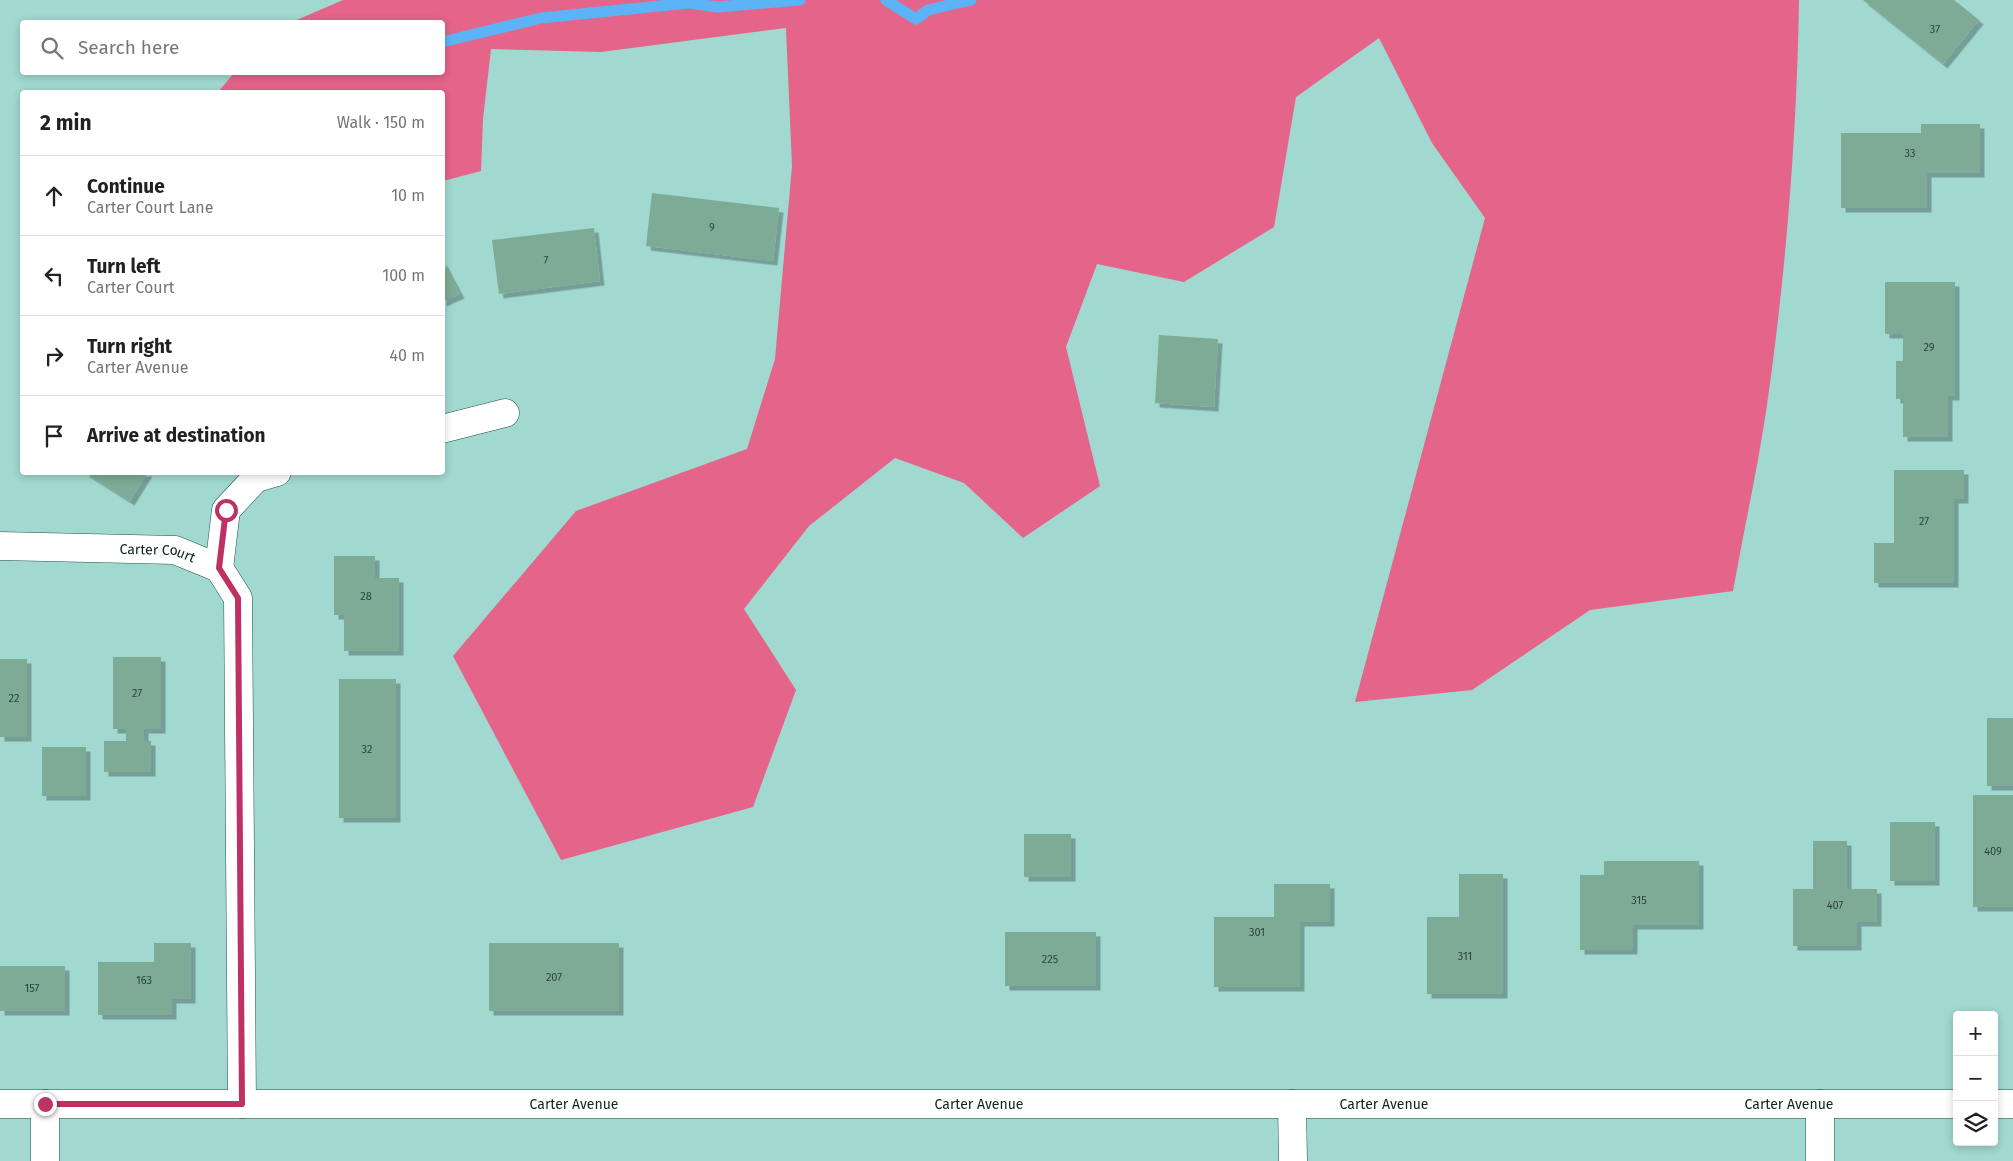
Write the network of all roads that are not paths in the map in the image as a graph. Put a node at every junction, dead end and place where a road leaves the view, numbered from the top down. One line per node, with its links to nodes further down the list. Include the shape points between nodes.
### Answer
1 (505, 413): 2 (street)
2 (445, 428)
3 (266, 475): 5 (street, via 256,478 226,510)
4 (0, 546): 5 (street, Carter Court, via 175,550)
5 (219, 568): 8 (street, via 238,598)
6 (0, 1104): 7 (street, Carter Avenue)
7 (45, 1104): 8 (street, Carter Avenue); 14 (street)
8 (242, 1104): 9 (street, Carter Avenue)
9 (1292, 1104): 10 (street, Carter Avenue); 15 (street)
10 (1820, 1104): 11 (street, Carter Avenue); 16 (street)
11 (1953, 1104)
12 (1998, 1104): 13 (street)
13 (2013, 1104)
14 (45, 1161)
15 (1292, 1161)
16 (1820, 1161)

